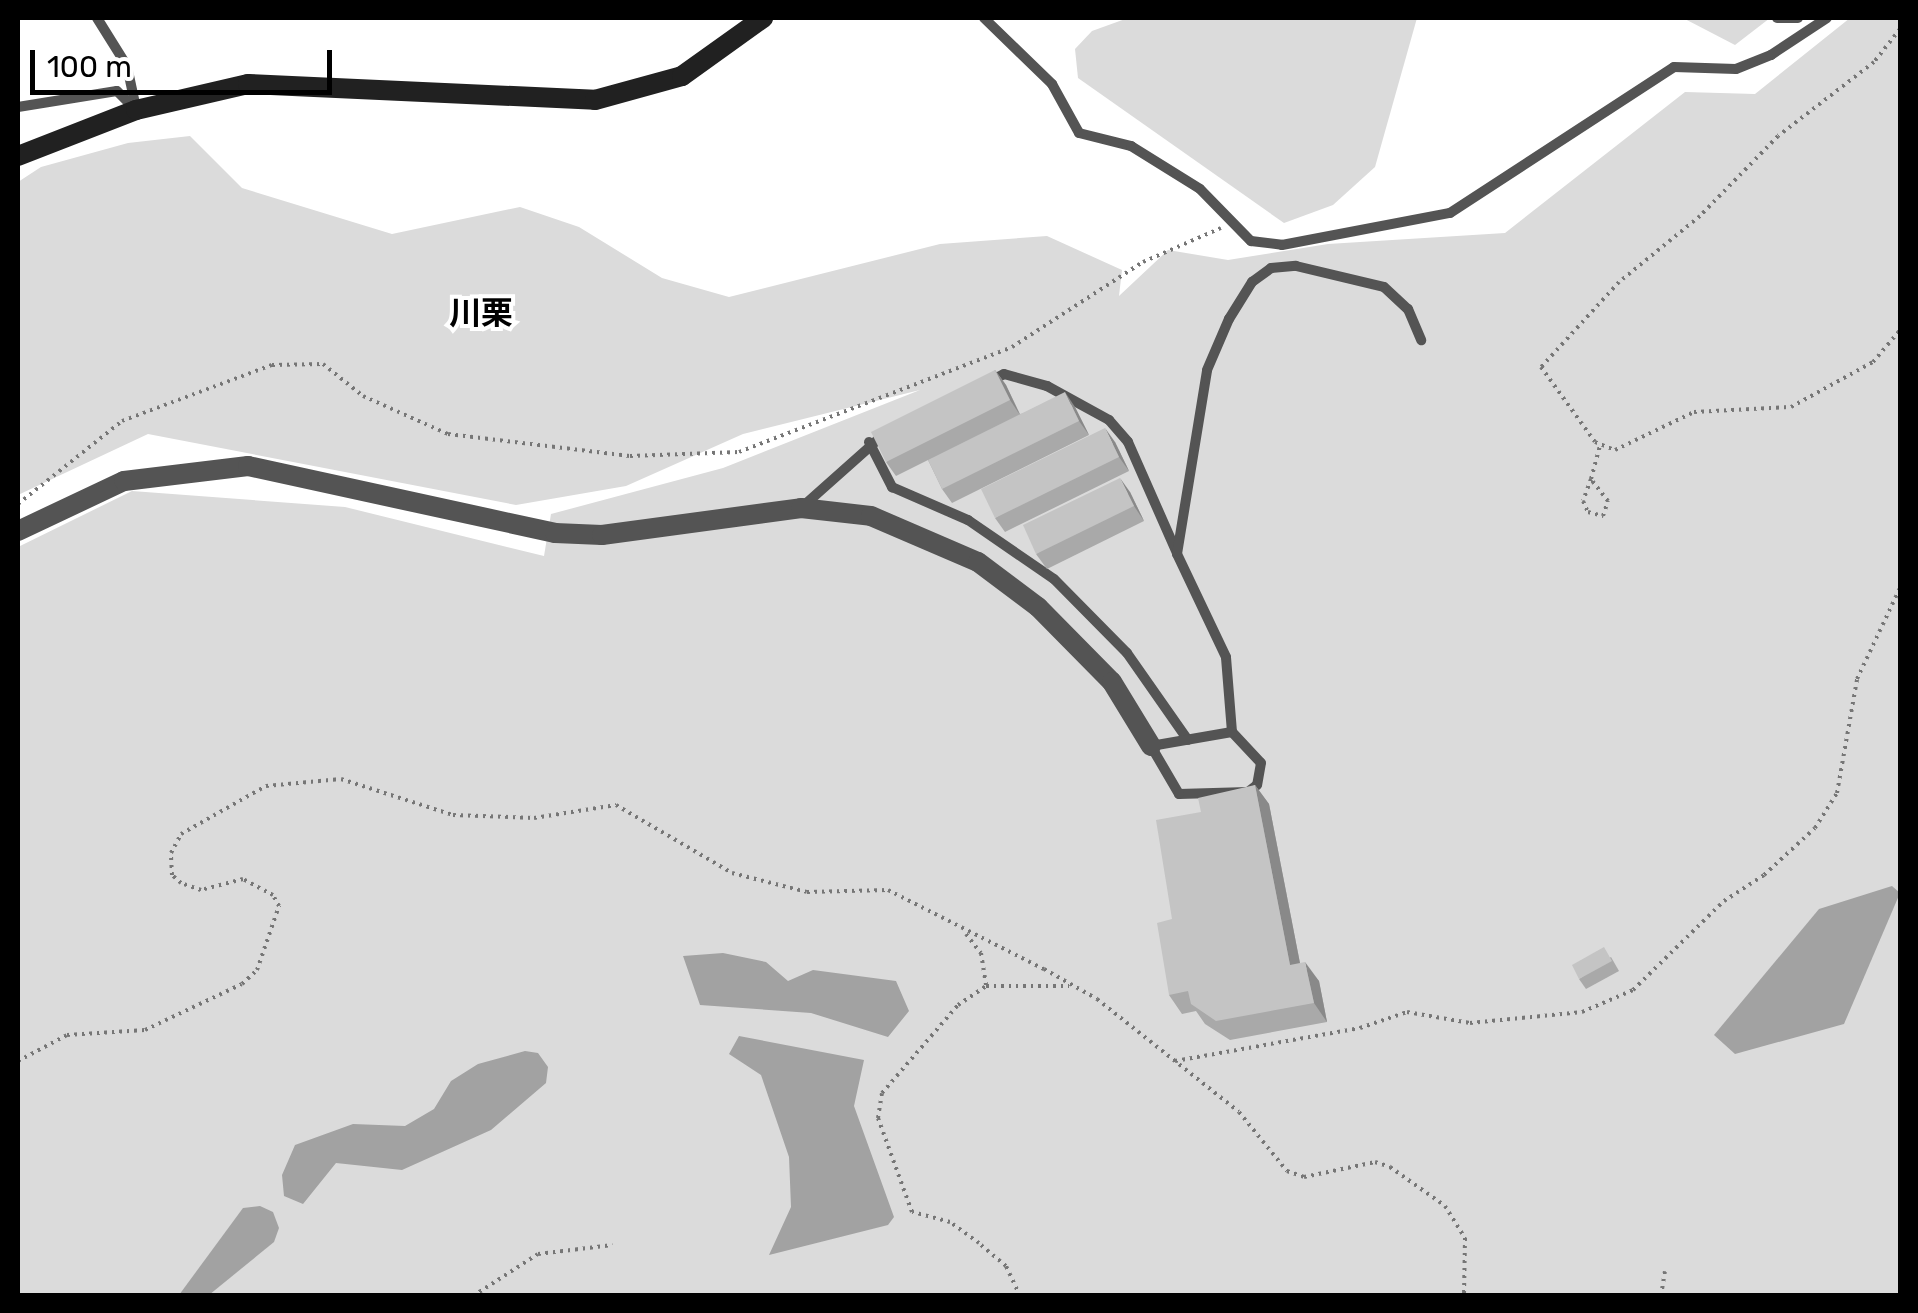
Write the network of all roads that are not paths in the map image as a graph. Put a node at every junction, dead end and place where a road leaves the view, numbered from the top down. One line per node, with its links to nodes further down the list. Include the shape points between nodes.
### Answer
1 (97, 18): 8 (lane, via 127,66)
2 (763, 18): 8 (street, via 682,76 595,100 278,83)
3 (984, 18): 6 (lane, via 1052,84 1079,133 1131,146 1200,189 1250,241 1282,245 1450,214 1674,67 1736,69)
4 (1776, 18): 5 (lane)
5 (1798, 18)
6 (1827, 18)
7 (18, 107): 8 (lane, via 116,91)
8 (136, 110): 9 (street)
9 (18, 156)
10 (1421, 340): 16 (lane, via 1408,309 1384,287 1296,266 1271,268 1252,282 1208,370)
11 (970, 391): 16 (lane, via 1004,374 1048,386 1109,420 1128,442)
12 (903, 425): 13 (lane)
13 (869, 442): 14 (lane); 18 (lane, via 892,488 968,520 1054,579 1127,653)
14 (801, 508): 15 (street, via 602,535 554,533 248,466 124,481); 19 (street, via 872,516 978,562 1075,638)
15 (18, 530)
16 (1177, 554): 17 (lane, via 1226,657)
17 (1232, 732): 18 (lane); 19 (lane, via 1261,763 1257,785 1248,792 1178,794)
18 (1188, 740): 19 (lane)
19 (1151, 746)

